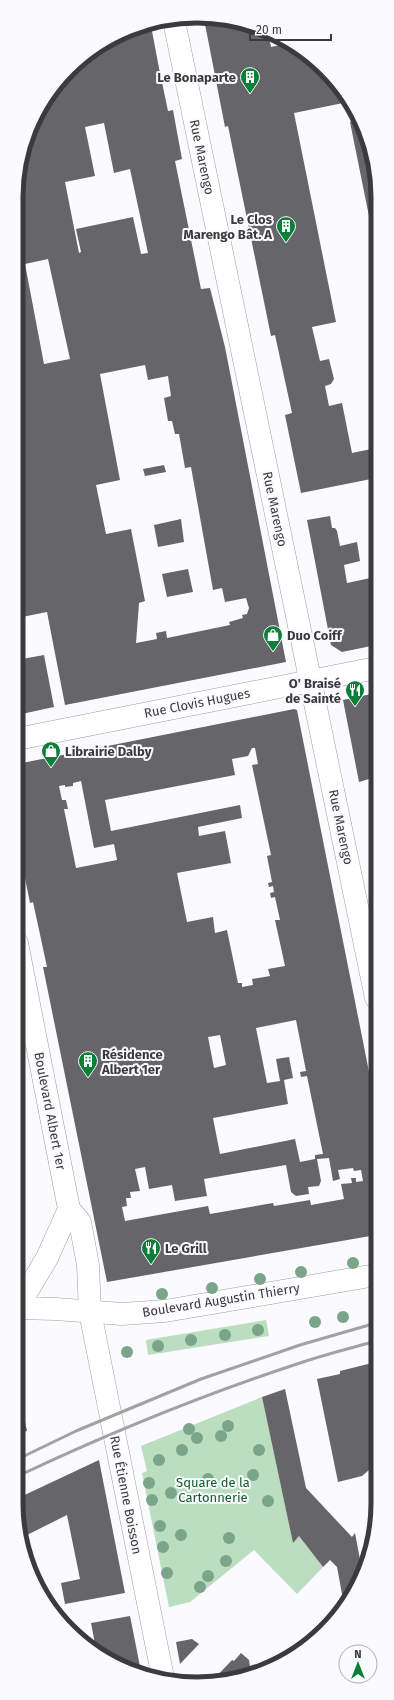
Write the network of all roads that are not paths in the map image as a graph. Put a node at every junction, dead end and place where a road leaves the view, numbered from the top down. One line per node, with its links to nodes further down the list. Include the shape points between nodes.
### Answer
1 (175, 24): 3 (street, Rue Marengo)
2 (371, 669): 3 (street, Rue Clovis Hugues)
3 (310, 681): 4 (street, Rue Clovis Hugues); 6 (street, Rue Marengo)
4 (23, 738)
5 (23, 972): 7 (street, Boulevard Albert 1er)
6 (371, 974)
7 (70, 1209): 9 (street, via 46,1258); 11 (street, Boulevard Albert 1er, via 80,1222 88,1265)
8 (371, 1275): 11 (street, Boulevard Augustin Thierry, via 165,1311 122,1314)
9 (23, 1296)
10 (23, 1308): 11 (street, Boulevard Augustin Thierry)
11 (90, 1312): 12 (street, Rue Étienne Boisson)
12 (162, 1674)

